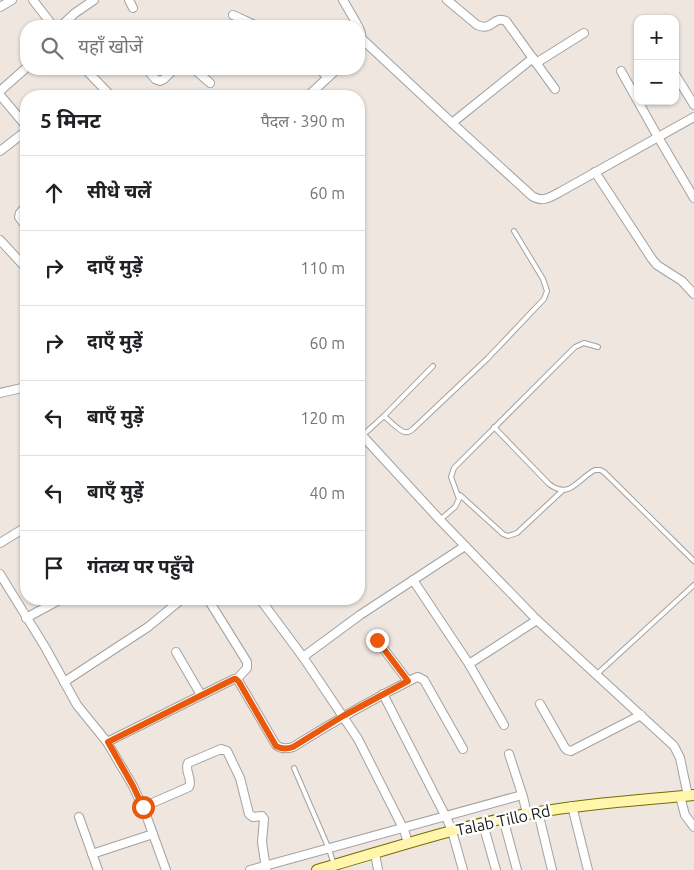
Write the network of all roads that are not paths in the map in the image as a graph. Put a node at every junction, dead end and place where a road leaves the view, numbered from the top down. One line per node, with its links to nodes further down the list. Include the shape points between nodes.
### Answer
1 (12, 0): 7 (street)
2 (33, 0): 10 (street)
3 (94, 0): 11 (street)
4 (129, 0): 8 (street)
5 (343, 0): 13 (street)
6 (447, 0): 16 (street, via 476,25 488,26 499,19 506,21)
7 (0, 7)
8 (133, 8)
9 (232, 15): 12 (street)
10 (48, 20)
11 (67, 20)
12 (243, 20)
13 (354, 20)
14 (584, 33): 16 (street)
15 (365, 47): 36 (street)
16 (534, 60): 28 (street); 36 (street)
17 (621, 72): 38 (street)
18 (20, 73): 31 (street)
19 (91, 75): 29 (street)
20 (152, 75): 21 (street, via 160,81)
21 (168, 75)
22 (201, 75): 27 (street)
23 (326, 75): 25 (street)
24 (330, 75): 25 (street)
25 (328, 77): 30 (street)
26 (679, 81): 33 (street)
27 (210, 83)
28 (555, 89)
29 (105, 90)
30 (314, 90)
31 (0, 91)
32 (0, 95): 35 (street)
33 (694, 105)
34 (694, 117): 38 (street)
35 (20, 119)
36 (452, 123): 40 (street, via 537,199 546,199)
37 (20, 136): 39 (street)
38 (658, 137): 40 (street); 41 (street)
39 (0, 151)
40 (595, 172): 45 (street, via 652,259)
41 (694, 198)
42 (514, 231): 50 (lane, via 544,279 547,291 544,299 487,359 409,432 402,431)
43 (0, 240): 44 (street)
44 (20, 262)
45 (694, 294)
46 (598, 347): 51 (lane, via 584,344 575,347)
47 (433, 366): 50 (lane)
48 (20, 388): 49 (street)
49 (0, 393)
50 (384, 416): 52 (lane)
51 (494, 427): 54 (lane, via 549,484); 55 (lane, via 454,468 451,477)
52 (365, 431)
53 (365, 438): 56 (street)
54 (562, 491): 55 (lane, via 517,534 508,536); 60 (lane, via 595,470 604,472)
55 (458, 494): 56 (lane, via 455,507)
56 (440, 520): 59 (street)
57 (20, 531): 58 (street)
58 (0, 543)
59 (465, 546): 62 (street); 69 (street)
60 (694, 561)
61 (0, 574): 68 (street)
62 (413, 580): 72 (street); 73 (street)
63 (694, 585): 74 (lane)
64 (50, 605): 68 (street)
65 (175, 605): 77 (street, via 148,627)
66 (212, 605): 75 (street, via 247,662 248,668)
67 (264, 605): 72 (street)
68 (26, 618): 77 (street)
69 (537, 620): 73 (street); 74 (street)
70 (377, 640): 76 (street)
71 (176, 652): 79 (street)
72 (303, 657): 82 (street)
73 (469, 664): 83 (street)
74 (596, 675): 81 (street)
75 (236, 679): 79 (street); 82 (street, via 273,742 280,748 293,747)
76 (408, 681): 78 (street); 85 (street, via 418,677 424,680)
77 (64, 682): 84 (street, via 77,705)
78 (383, 694): 82 (street); 94 (street)
79 (201, 695): 84 (street)
80 (540, 704): 81 (street, via 567,750 576,749)
81 (641, 715): 88 (street, via 677,750)
82 (343, 716): 98 (street, via 363,748)
83 (504, 725)
84 (108, 742): 91 (street)
85 (463, 749)
86 (509, 754): 89 (street)
87 (294, 768): 101 (lane)
88 (687, 796): 90 (main road, Talab Tillo Rd); 96 (street, via 685,815)
89 (527, 804): 90 (main road, Talab Tillo Rd); 93 (main road, Talab Tillo Rd); 94 (street); 111 (street)
90 (572, 806): 112 (street)
91 (143, 807): 97 (street); 102 (street, via 189,787 188,763 221,749 227,750 240,778 249,814 264,819 262,842)
92 (79, 817): 100 (street)
93 (503, 818): 95 (main road, Talab Tillo Rd); 110 (street)
94 (448, 823): 95 (main road, Talab Tillo Rd); 98 (main road, Talab Tillo Rd); 98 (street); 108 (street)
95 (483, 824): 109 (street)
96 (694, 827)
97 (153, 834): 100 (street); 104 (street)
98 (405, 834): 99 (main road, Talab Tillo Rd); 101 (street)
99 (375, 853): 101 (main road, Talab Tillo Rd); 107 (street)
100 (92, 854): 103 (street)
101 (331, 856): 102 (street); 106 (main road, Talab Tillo Rd)
102 (266, 868): 105 (street)
103 (98, 870)
104 (166, 870)
105 (250, 870)
106 (317, 870)
107 (378, 870)
108 (463, 870)
109 (496, 870)
110 (517, 870)
111 (552, 870)
112 (588, 870)

